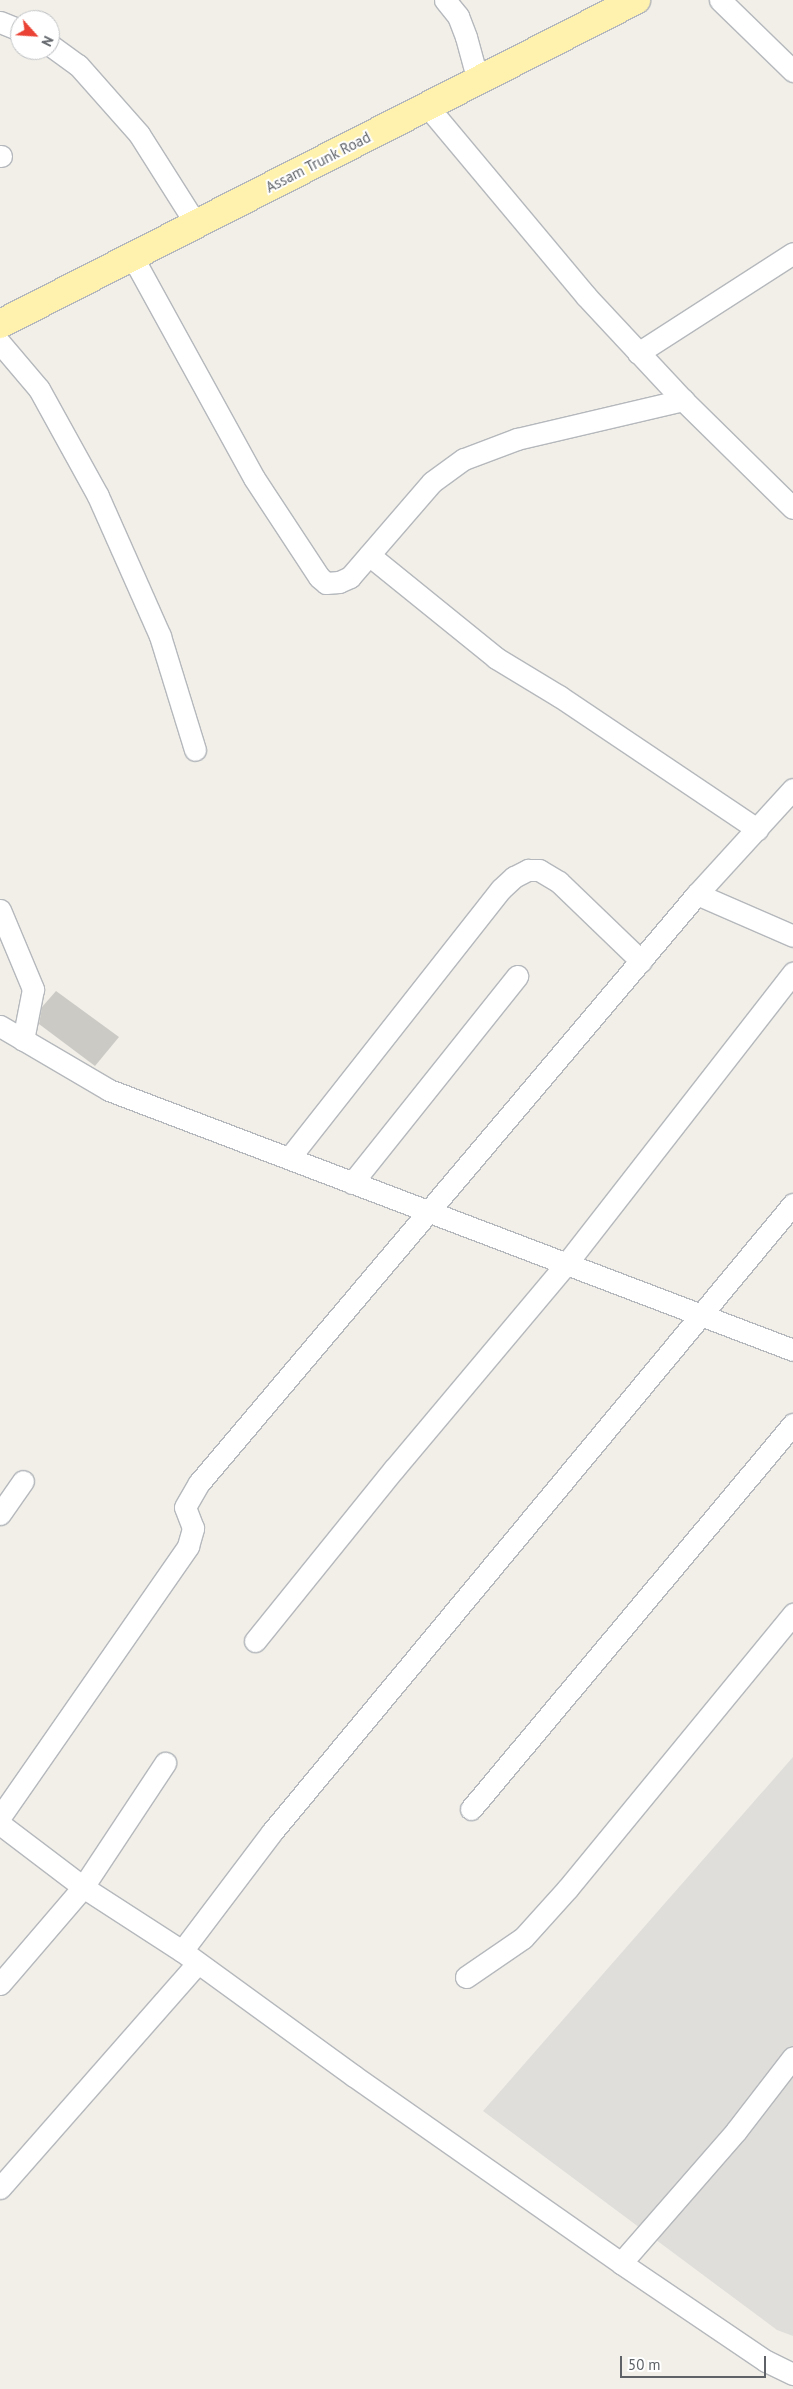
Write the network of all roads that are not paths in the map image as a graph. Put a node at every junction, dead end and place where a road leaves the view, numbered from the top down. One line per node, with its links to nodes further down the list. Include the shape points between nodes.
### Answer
1 (445, 0): 6 (street, via 458,16)
2 (636, 0): 6 (main road, Assam Trunk Road)
3 (720, 0): 5 (street)
4 (60, 52): 8 (street, via 78,65 139,134)
5 (793, 71)
6 (478, 81): 7 (main road, Assam Trunk Road)
7 (428, 107): 8 (main road, Assam Trunk Road); 13 (street, via 586,296)
8 (196, 224): 10 (main road, Assam Trunk Road)
9 (793, 252): 13 (street)
10 (132, 256): 11 (main road, Assam Trunk Road); 16 (street, via 254,478 319,577 326,583 339,582 350,577)
11 (0, 324)
12 (0, 343): 17 (street, via 39,389 98,496 160,636)
13 (638, 353): 14 (street)
14 (682, 400): 15 (street); 16 (street, via 517,439 464,460 432,482)
15 (793, 508)
16 (369, 555): 19 (street, via 496,658)
17 (195, 750)
18 (793, 789): 19 (street)
19 (757, 829): 20 (street)
20 (697, 894): 22 (street); 23 (street)
21 (0, 910): 27 (street, via 33,989)
22 (793, 936)
23 (641, 961): 28 (street, via 559,882 539,870 528,870 514,877 501,889); 31 (street)
24 (793, 973): 32 (street)
25 (517, 976): 29 (street)
26 (0, 1026): 27 (street)
27 (23, 1040): 28 (street, via 109,1090)
28 (290, 1157): 29 (street)
29 (352, 1183): 31 (street)
30 (793, 1204): 33 (street)
31 (430, 1213): 32 (street); 42 (street, via 199,1483 185,1507 193,1528 188,1546)
32 (568, 1263): 33 (street); 39 (street, via 394,1468)
33 (703, 1314): 34 (street); 45 (street, via 272,1832)
34 (793, 1350)
35 (793, 1424): 41 (street)
36 (23, 1481): 37 (street)
37 (0, 1514)
38 (793, 1614): 46 (street, via 568,1888 523,1938)
39 (255, 1641)
40 (165, 1764): 44 (street)
41 (471, 1809)
42 (0, 1817)
43 (0, 1824): 44 (street)
44 (83, 1887): 45 (street); 47 (street)
45 (190, 1957): 49 (street); 50 (street)
46 (466, 1977)
47 (0, 1984)
48 (793, 2056): 50 (street, via 736,2131)
49 (0, 2188)
50 (621, 2263): 51 (street, via 766,2361)
51 (793, 2374)

